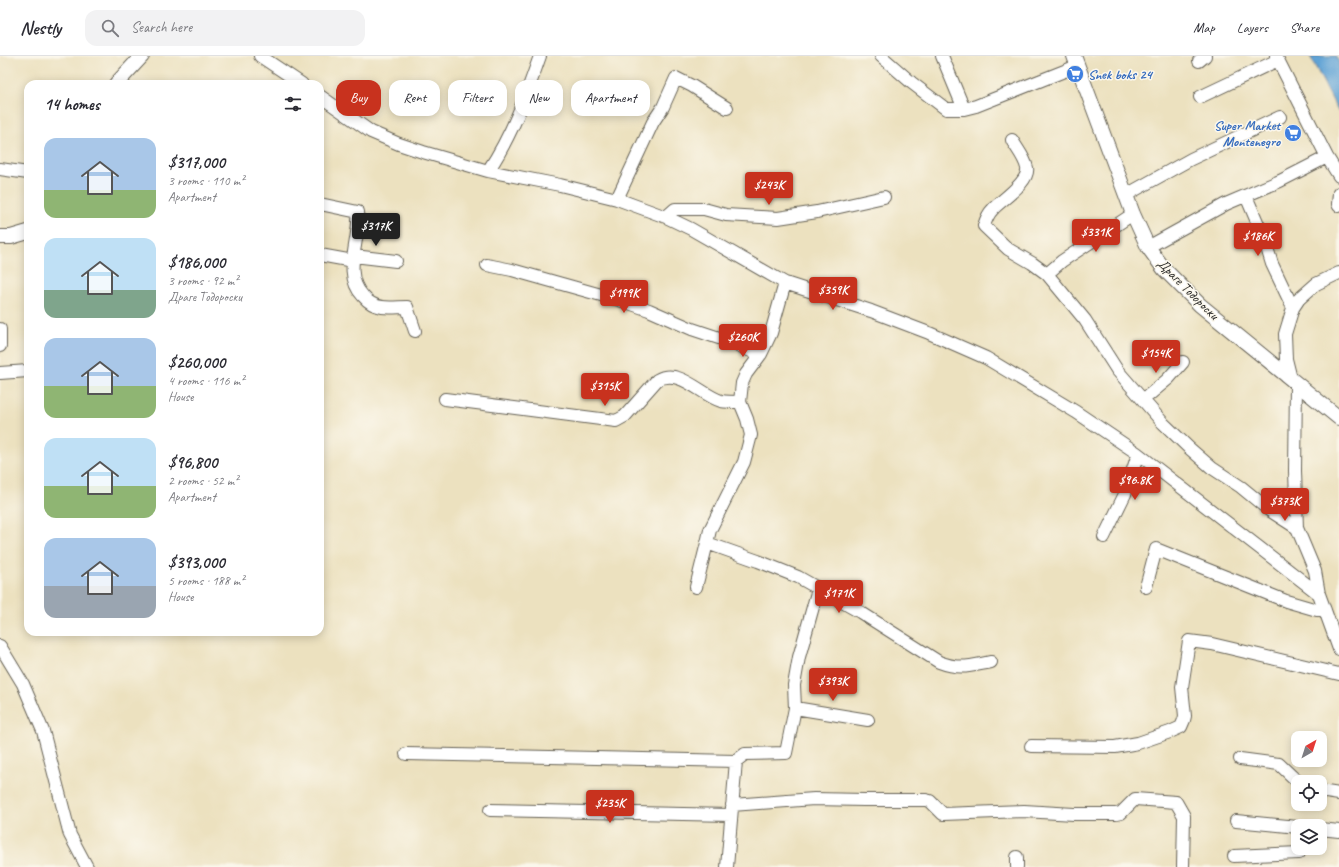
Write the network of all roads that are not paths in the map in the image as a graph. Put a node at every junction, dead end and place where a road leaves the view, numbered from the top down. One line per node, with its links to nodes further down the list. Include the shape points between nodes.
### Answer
1 (142, 56): 8 (street)
2 (260, 56): 9 (street)
3 (540, 56): 18 (street, via 517,118)
4 (881, 56): 13 (street, via 946,109)
5 (942, 56): 13 (street)
6 (1277, 58): 10 (street); 16 (street)
7 (1076, 61): 13 (street); 22 (street, Драге Тодороски)
8 (120, 80)
9 (296, 80)
10 (1200, 97)
11 (324, 99): 18 (street, via 372,132 398,144)
12 (727, 108): 25 (street, via 676,78)
13 (964, 109)
14 (1280, 117): 22 (street, via 1191,159)
15 (1012, 140): 38 (street, via 1027,166 1027,174 993,209 984,226 1008,249)
16 (1327, 157): 20 (street); 23 (street)
17 (0, 169): 19 (street)
18 (488, 171): 25 (street, via 560,185)
19 (24, 172)
20 (1339, 176)
21 (1339, 193): 27 (street)
22 (1126, 195): 28 (street, Драге Тодороски)
23 (1246, 196): 32 (street, via 1226,204); 40 (street, via 1272,264)
24 (884, 197): 29 (street, via 778,218 726,215 704,209 675,209)
25 (617, 200): 29 (street)
26 (324, 205): 34 (street, via 358,212)
27 (1339, 206)
28 (1133, 214): 32 (street, Драге Тодороски); 38 (street, via 1062,261)
29 (666, 217): 39 (street)
30 (24, 233): 31 (street)
31 (0, 237)
32 (1148, 247): 48 (street, Драге Тодороски, via 1164,269 1200,305)
33 (324, 255): 34 (street)
34 (353, 259): 35 (street); 42 (street, via 353,281 362,295 374,305 406,307)
35 (396, 262)
36 (487, 265): 44 (street, via 632,304 692,330)
37 (1339, 273): 40 (street, via 1316,284)
38 (1047, 274): 50 (street, via 1085,320 1117,370)
39 (785, 283): 44 (street, via 771,333); 53 (street, via 871,311 986,358 1076,412)
40 (1293, 308): 48 (street, via 1285,334 1286,359)
41 (0, 329): 43 (street)
42 (415, 331)
43 (0, 346)
44 (761, 354): 51 (street, via 744,378)
45 (1183, 362): 50 (street, via 1168,380)
46 (24, 371): 47 (street)
47 (0, 373)
48 (1293, 381): 52 (street, Драге Тодороски); 54 (street)
49 (445, 399): 51 (street, via 616,421 624,416 656,380 662,376 670,376 679,378 721,401)
50 (1143, 400): 54 (street, via 1212,468)
51 (740, 402): 56 (street, via 751,435 744,462 710,530)
52 (1339, 418)
53 (1138, 454): 55 (street, via 1125,494); 60 (street)
54 (1297, 528): 60 (street, via 1315,571)
55 (1104, 537)
56 (707, 543): 57 (street); 59 (street, via 798,577)
57 (696, 587)
58 (1146, 587): 61 (street, via 1156,548 1286,601)
59 (818, 589): 65 (street, via 943,664 959,668); 67 (street, via 799,657 794,685)
60 (1318, 594): 61 (street)
61 (1325, 610): 62 (street)
62 (1336, 628): 64 (street)
63 (0, 646): 84 (street, via 23,684 42,731 70,835)
64 (1339, 650)
65 (991, 662)
66 (1339, 674): 69 (street, via 1212,644 1189,641 1182,687 1185,716 1181,727 1138,743 1115,747)
67 (795, 708): 68 (street); 72 (street, via 786,754 745,754)
68 (868, 720)
69 (1031, 746)
70 (406, 754): 72 (street)
71 (1240, 759): 73 (street, via 1279,764)
72 (736, 761): 77 (street)
73 (1291, 775)
74 (1327, 792): 75 (street)
75 (1339, 794)
76 (490, 810): 77 (street)
77 (732, 810): 85 (street); 86 (street, via 814,799 926,800 943,814 1024,811 1109,814 1121,813 1136,799 1176,802 1184,816)
78 (1236, 821): 79 (street)
79 (1291, 826)
80 (1327, 830): 81 (street)
81 (1339, 831)
82 (1291, 853): 83 (street)
83 (1234, 856)
84 (87, 867)
85 (727, 867)
86 (1184, 867)

